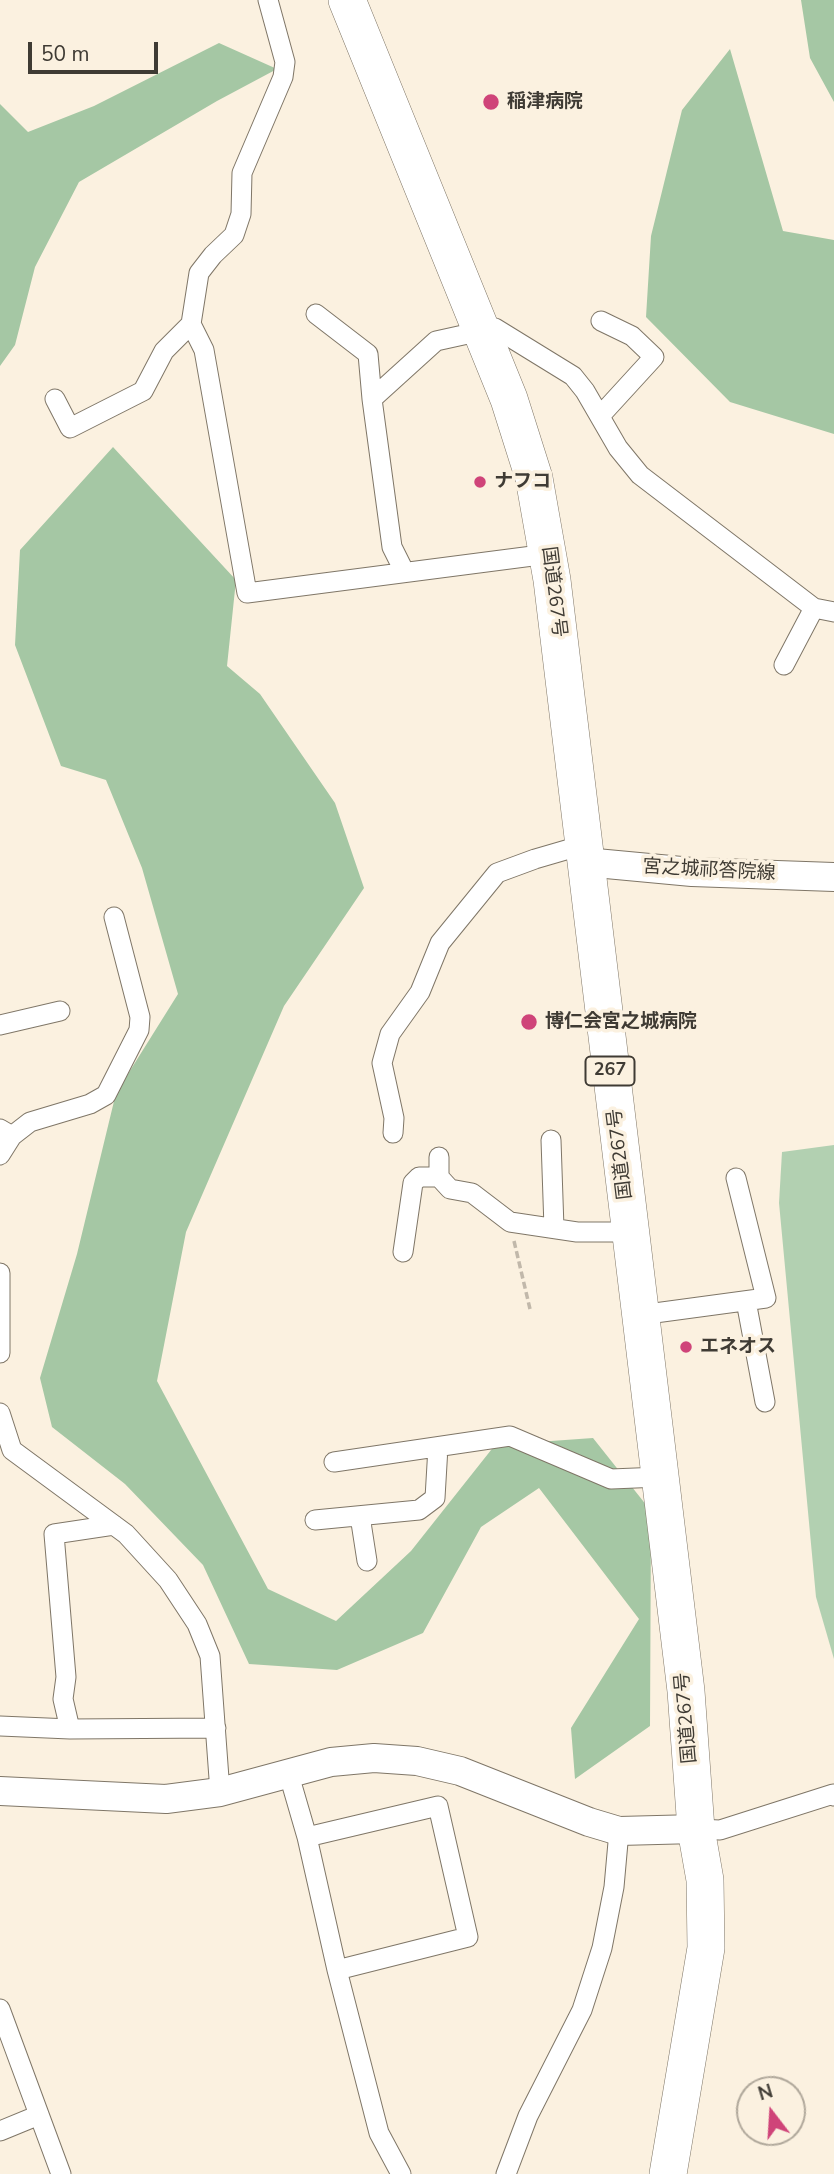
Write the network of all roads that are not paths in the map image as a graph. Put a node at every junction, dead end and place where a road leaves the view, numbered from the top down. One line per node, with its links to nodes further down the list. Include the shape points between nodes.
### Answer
1 (268, 0): 5 (street, via 285,62 283,77 242,173 241,214 234,235 199,273)
2 (346, 0): 6 (highway, 国道267号 / 267)
3 (316, 314): 8 (street, via 368,354)
4 (601, 321): 9 (street, via 632,336 654,357)
5 (191, 324): 7 (street, via 164,351 143,391 70,428); 11 (street, via 204,350 247,593)
6 (481, 330): 8 (street, via 436,341); 9 (street, via 502,331 573,376); 10 (highway, 国道267号 / 267, via 522,437)
7 (55, 399)
8 (372, 399): 11 (street, via 392,547)
9 (600, 416): 12 (street, via 640,475)
10 (548, 554): 11 (street); 15 (highway, 国道267号 / 267)
11 (404, 571)
12 (814, 608): 13 (street); 14 (street)
13 (834, 612)
14 (784, 665)
15 (584, 853): 16 (street, 宮之城祁答院線, via 692,872); 21 (street, via 535,859 497,873 440,943 420,992 390,1034 382,1063); 28 (highway, 国道267号 / 267)
16 (834, 877)
17 (114, 917): 20 (street, via 140,1017 139,1030 106,1095)
18 (60, 1011): 19 (street)
19 (0, 1025)
20 (6, 1133): 23 (street)
21 (393, 1133)
22 (551, 1140): 27 (street)
23 (0, 1155)
24 (439, 1157): 25 (street)
25 (439, 1177): 27 (street, via 450,1189 472,1193 510,1222); 29 (street, via 419,1177 413,1183)
26 (736, 1178): 31 (street, via 766,1298)
27 (554, 1228): 28 (street)
28 (630, 1232): 32 (highway, 国道267号 / 267)
29 (403, 1251)
30 (0, 1273): 33 (street)
31 (746, 1301): 32 (street); 34 (street)
32 (640, 1315): 38 (highway, 国道267号 / 267)
33 (0, 1353)
34 (765, 1402)
35 (1, 1422): 41 (street, via 12,1451)
36 (438, 1447): 37 (street); 38 (street, via 510,1436 611,1479); 39 (street, via 435,1498 419,1510)
37 (334, 1462)
38 (660, 1477): 50 (highway, 国道267号 / 267, via 686,1691)
39 (360, 1516): 40 (street); 42 (street)
40 (315, 1521)
41 (114, 1525): 44 (street, via 168,1580 197,1624 210,1656); 45 (street, via 54,1534 66,1677 62,1699)
42 (367, 1561)
43 (0, 1726): 45 (street)
44 (216, 1728): 45 (street); 48 (street)
45 (70, 1729)
46 (289, 1775): 48 (street); 51 (street, via 331,1762 417,1761 460,1771); 52 (street)
47 (0, 1791): 48 (street, via 166,1799)
48 (220, 1792)
49 (834, 1796): 50 (street, via 720,1830)
50 (696, 1829): 51 (street); 60 (highway, 国道267号 / 267, via 705,1880 706,1948)
51 (619, 1831): 59 (street, via 604,1936 582,2010 528,2116)
52 (307, 1837): 53 (street); 53 (street, via 438,1806 468,1937)
53 (337, 1970): 58 (street, via 380,2133)
54 (0, 2009): 55 (street)
55 (39, 2115): 56 (street); 57 (street)
56 (0, 2131)
57 (61, 2174)
58 (401, 2174)
59 (506, 2174)
60 (668, 2174)

